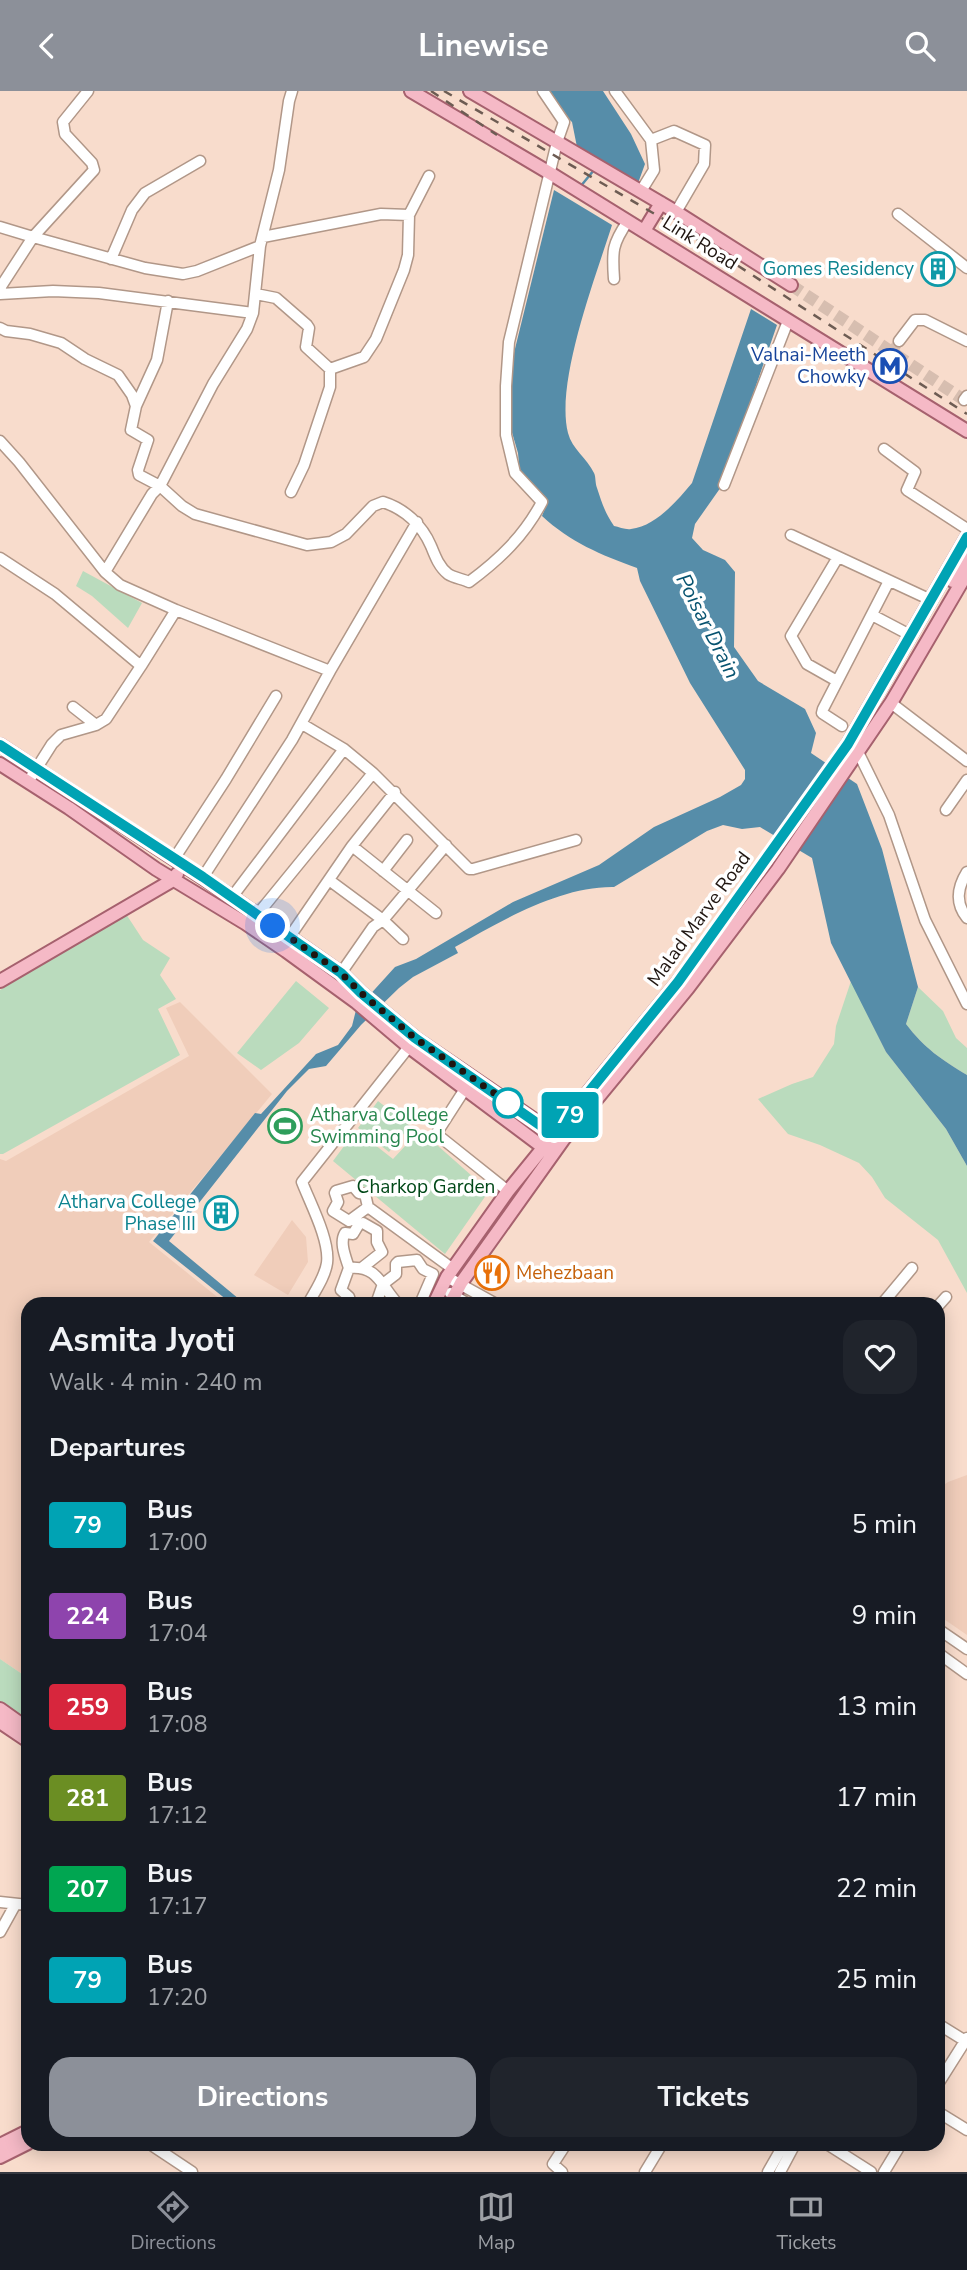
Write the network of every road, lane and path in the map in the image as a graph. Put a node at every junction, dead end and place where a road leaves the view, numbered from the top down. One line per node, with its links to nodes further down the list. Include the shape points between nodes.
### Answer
1 (88, 91): 20 (street, via 63,128 94,170)
2 (292, 91): 21 (street)
3 (411, 91): 10 (main road, Link Road)
4 (470, 91): 8 (main road, Link Road)
5 (542, 91): 8 (street, via 564,122)
6 (615, 91): 7 (street)
7 (651, 140): 12 (street, via 653,170); 14 (street, via 674,131 705,145 704,164)
8 (563, 145): 10 (street); 12 (main road, Link Road)
9 (200, 161): 22 (street, via 145,193 132,210)
10 (552, 174): 17 (main road, Link Road); 43 (street, via 509,342 506,386 506,435 515,473 542,502 529,526 495,563 469,582 449,574 436,559)
11 (429, 176): 16 (street)
12 (638, 189): 13 (main road, Link Road)
13 (661, 202): 14 (main road, Link Road); 19 (main road)
14 (676, 212): 25 (main road, Link Road)
15 (898, 214): 23 (street)
16 (410, 215): 21 (street, via 381,213); 35 (street, via 408,255 376,339 365,357)
17 (624, 219): 19 (main road, Link Road); 24 (street, via 615,240)
18 (0, 227): 20 (street)
19 (644, 231): 31 (main road, Link Road)
20 (33, 237): 22 (street); 26 (street)
21 (261, 241): 22 (street, via 183,274); 28 (street)
22 (111, 259)
23 (967, 268)
24 (614, 279)
25 (791, 285)
26 (0, 288)
27 (0, 294): 29 (street, via 53,291)
28 (256, 294): 30 (street); 35 (street, via 276,298 307,325 306,347)
29 (168, 301): 30 (street); 36 (street, via 157,360)
30 (253, 313): 41 (street)
31 (788, 321): 37 (main road, Link Road); 40 (street)
32 (0, 328): 36 (street, via 61,343 107,368 126,385)
33 (899, 341): 34 (street, via 915,320 925,320)
34 (967, 341)
35 (330, 369): 42 (street, via 330,387)
36 (136, 406): 41 (street, via 131,430 148,440 139,475)
37 (967, 431)
38 (0, 441): 50 (street)
39 (884, 449): 44 (street, via 915,472 907,490)
40 (724, 485)
41 (160, 486): 43 (street, via 195,514 307,545 331,542 346,534 373,506 383,502); 50 (street)
42 (291, 492)
43 (417, 522): 58 (street)
44 (967, 529)
45 (791, 535): 47 (street)
46 (967, 537): 53 (main road, Malad Marve Road)
47 (838, 557): 52 (street); 59 (street, via 791,636 807,664)
48 (967, 557): 66 (main road, via 872,717)
49 (2, 565): 57 (street, via 55,594)
50 (105, 572): 54 (street, via 120,585)
51 (967, 573): 61 (main road, Malad Marve Road)
52 (889, 581): 53 (street); 55 (street)
53 (931, 600): 56 (main road, Malad Marve Road)
54 (176, 610): 57 (street); 58 (street)
55 (872, 615): 56 (street); 59 (street)
56 (910, 635): 66 (main road, Malad Marve Road)
57 (141, 666): 63 (street)
58 (330, 671): 64 (street)
59 (837, 681): 65 (street, via 822,713)
60 (276, 696): 82 (street)
61 (891, 703): 69 (main road, Malad Marve Road); 70 (street)
62 (76, 707): 63 (street)
63 (98, 724): 72 (street, via 61,735)
64 (302, 724): 68 (street); 86 (street)
65 (842, 726)
66 (854, 733): 104 (main road, Malad Marve Road, via 766,862)
67 (0, 745): 72 (main road)
68 (344, 749): 73 (street); 89 (street)
69 (855, 758): 101 (street, via 889,815 925,920); 104 (main road, Malad Marve Road, via 688,988)
70 (967, 761)
71 (0, 764): 75 (main road)
72 (36, 769): 75 (street); 82 (main road)
73 (373, 773): 76 (street); 91 (street)
74 (967, 780): 77 (street)
75 (28, 782): 85 (main road)
76 (395, 793): 80 (street); 81 (street)
77 (946, 810)
78 (407, 840): 83 (street)
79 (576, 840): 80 (street, via 473,869)
80 (446, 845): 88 (street)
81 (352, 846): 83 (street); 87 (street)
82 (178, 862): 85 (main road); 86 (main road)
83 (383, 871): 88 (street)
84 (967, 872): 92 (street, via 958,895)
85 (169, 877): 94 (main road); 96 (main road)
86 (203, 877): 89 (main road)
87 (329, 880): 93 (street); 96 (street)
88 (409, 891): 90 (street); 93 (street)
89 (232, 897): 91 (main road)
90 (436, 912)
91 (257, 915): 96 (main road)
92 (967, 918)
93 (383, 920): 95 (street); 99 (street)
94 (65, 938): 98 (main road); 100 (main road)
95 (403, 939)
96 (285, 943): 97 (main road)
97 (313, 963): 99 (main road); 102 (main road)
98 (0, 972)
99 (341, 973): 102 (main road)
100 (0, 981)
101 (967, 1004)
102 (412, 1043): 103 (main road); 104 (main road); 117 (street, via 302,1182 328,1260)
103 (465, 1090): 105 (main road); 106 (street, via 439,1136)
104 (558, 1137): 105 (main road, Malad Marve Road)
105 (548, 1151): 106 (main road, Malad Marve Road); 116 (main road, Malad Marve Road)
106 (508, 1191): 112 (main road, Malad Marve Road)
107 (366, 1225): 108 (street, via 372,1211); 109 (street, via 377,1231 382,1252); 110 (street, via 359,1224 353,1234 342,1237)
108 (441, 1259): 112 (street); 113 (street)
109 (363, 1266): 110 (street); 114 (street)
110 (349, 1268): 118 (street, via 341,1290)
111 (912, 1268): 123 (street)
112 (450, 1273): 115 (main road, Malad Marve Road); 116 (street)
113 (433, 1274): 114 (street, via 417,1260 398,1262 396,1276); 121 (street)
114 (383, 1285): 119 (street); 120 (street)
115 (441, 1289): 116 (street); 122 (main road, Malad Marve Road)
116 (455, 1294)
117 (312, 1297)
118 (349, 1297)
119 (379, 1297)
120 (392, 1297)
121 (423, 1297)
122 (437, 1297)
123 (888, 1297)
124 (945, 1634): 125 (street)
125 (967, 1649)
126 (945, 1658): 127 (street)
127 (967, 1674)
128 (2, 1717): 129 (main road)
129 (21, 1730)
130 (0, 1902): 131 (street)
131 (15, 1905): 132 (street); 133 (street)
132 (21, 1905)
133 (0, 1932)
134 (945, 2028): 135 (street)
135 (966, 2040): 136 (street)
136 (945, 2073)
137 (945, 2116): 138 (street)
138 (967, 2130)
139 (21, 2134): 140 (main road)
140 (0, 2145)
141 (21, 2146): 149 (main road)
142 (160, 2151): 150 (street)
143 (561, 2151): 151 (street, via 553,2164)
144 (658, 2151): 152 (street)
145 (780, 2151): 153 (street)
146 (791, 2151): 154 (street)
147 (838, 2151): 155 (street)
148 (897, 2151): 156 (street)
149 (0, 2157)
150 (192, 2172)
151 (562, 2172)
152 (645, 2172)
153 (768, 2172)
154 (780, 2172)
155 (871, 2172)
156 (884, 2172)

